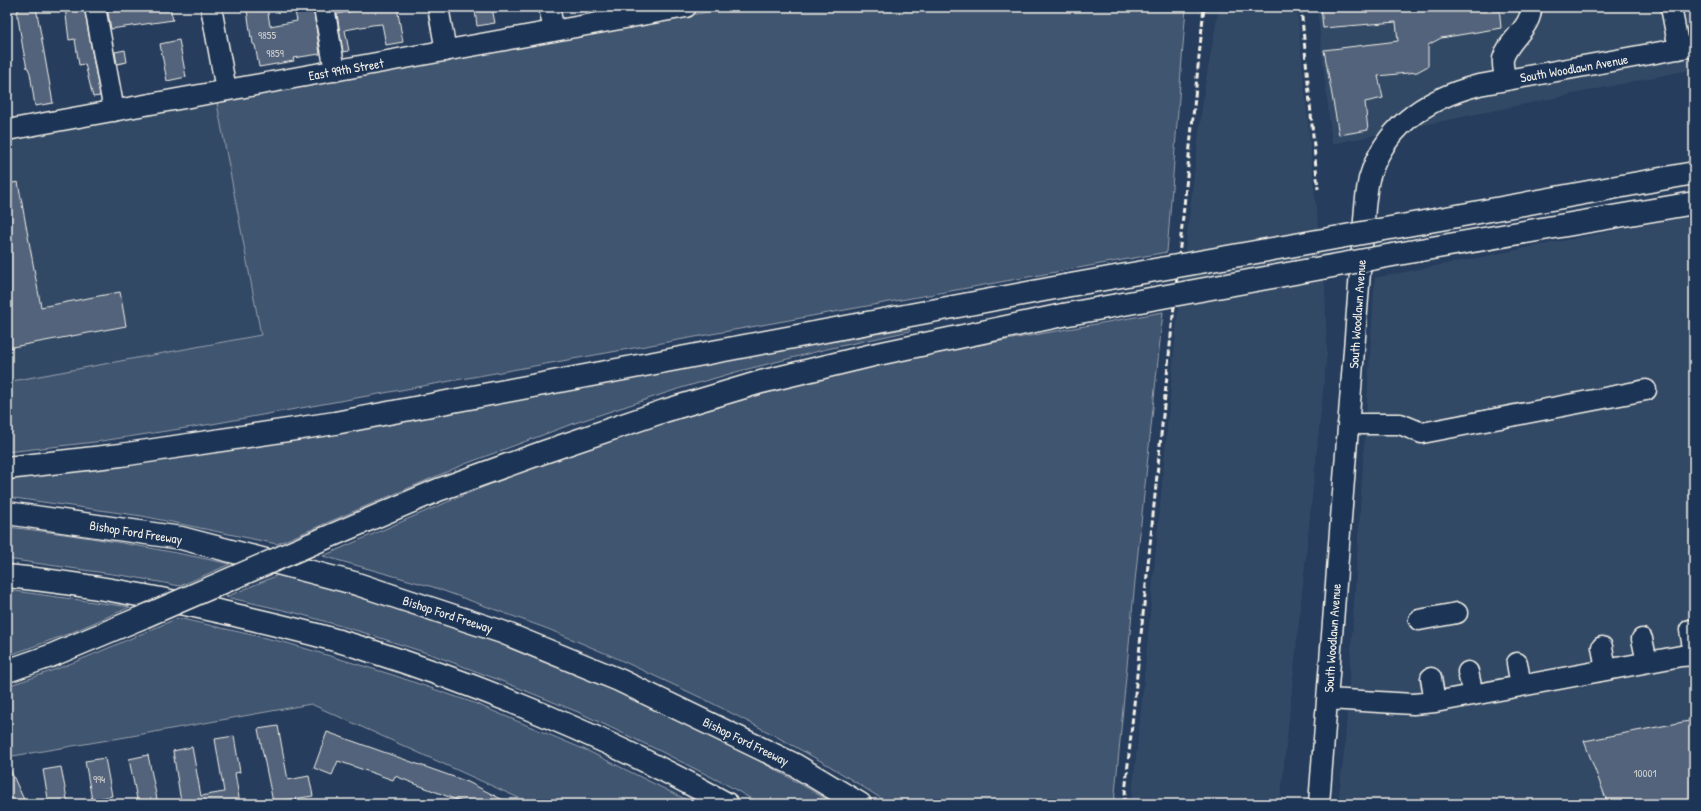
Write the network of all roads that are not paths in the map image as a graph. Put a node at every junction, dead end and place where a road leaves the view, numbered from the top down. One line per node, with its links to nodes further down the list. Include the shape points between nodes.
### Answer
1 (95, 7): 15 (street)
2 (210, 7): 14 (street)
3 (324, 7): 12 (street)
4 (438, 7): 11 (street)
5 (549, 7): 9 (street)
6 (686, 7): 9 (street, East 99th Street)
7 (1531, 7): 13 (street, via 1529,20 1503,59)
8 (1671, 7): 10 (street)
9 (554, 31): 11 (street, East 99th Street)
10 (1686, 48): 13 (street, South Woodlawn Avenue)
11 (446, 50): 12 (street, East 99th Street)
12 (335, 70): 14 (street, East 99th Street)
13 (1505, 80): 20 (street, South Woodlawn Avenue, via 1456,91 1428,104 1393,133 1377,162 1370,179 1365,207)
14 (226, 90): 15 (street, East 99th Street)
15 (114, 111): 16 (street, East 99th Street)
16 (7, 130)
17 (1694, 173): 21 (highway, bridge, via 1065,286 335,423 121,455)
18 (1694, 203): 33 (highway, bridge, via 1063,314 783,376 672,409 438,490 143,617)
19 (1646, 390): 20 (street, via 1422,433 1400,424)
20 (1348, 424): 38 (street, South Woodlawn Avenue)
21 (7, 468)
22 (7, 513): 41 (highway, Bishop Ford Freeway, via 181,538 354,583 502,632 619,680 718,727 795,765)
23 (7, 576): 40 (highway, via 152,596 263,621 361,647 477,687 576,728 677,776)
24 (1457, 613): 25 (street)
25 (1419, 620)
26 (1690, 630): 29 (street)
27 (1642, 639): 30 (street)
28 (1602, 647): 32 (street)
29 (1694, 654): 30 (street)
30 (1647, 662): 32 (street)
31 (1517, 663): 36 (street)
32 (1606, 670): 36 (street)
33 (7, 671)
34 (1468, 672): 37 (street)
35 (1431, 678): 39 (street)
36 (1521, 686): 37 (street)
37 (1473, 695): 39 (street)
38 (1328, 699): 39 (street, via 1412,704); 42 (street, South Woodlawn Avenue)
39 (1435, 702)
40 (727, 804)
41 (860, 804)
42 (1319, 804)

